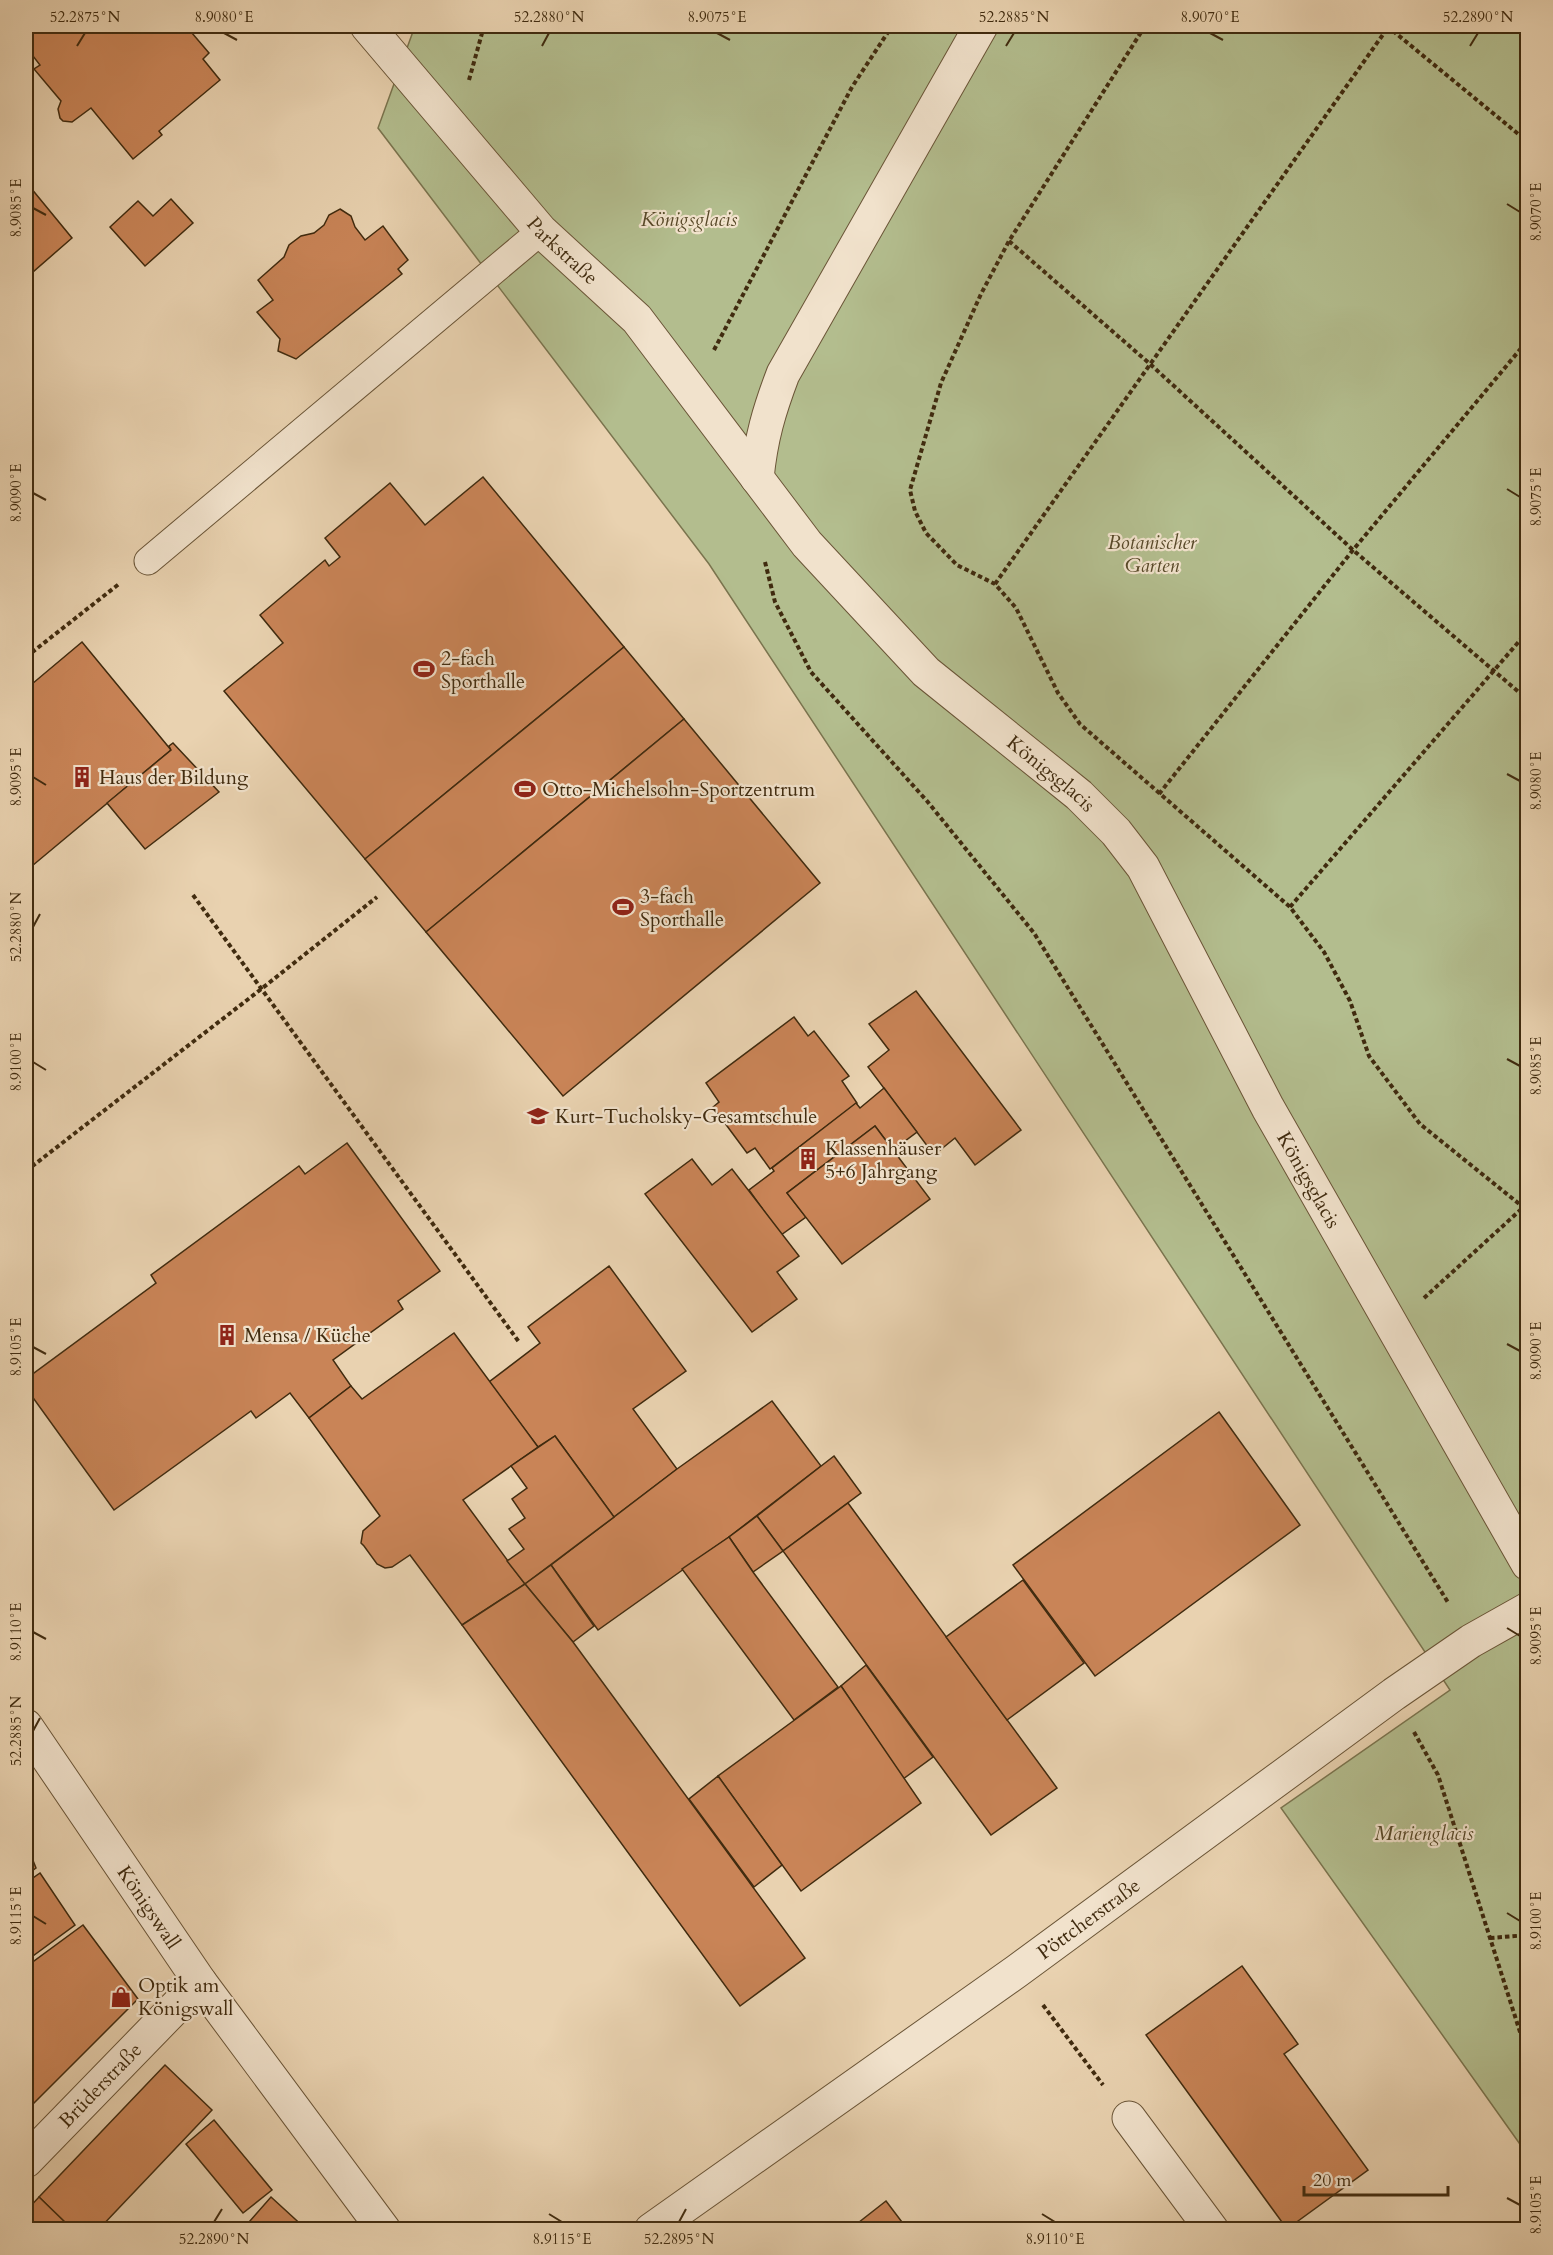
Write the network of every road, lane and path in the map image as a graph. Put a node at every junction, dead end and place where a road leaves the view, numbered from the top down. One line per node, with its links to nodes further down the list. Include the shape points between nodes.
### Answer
1 (367, 26): 9 (street, Parkstraße)
2 (484, 26): 7 (path)
3 (892, 26): 12 (path, via 852,87)
4 (981, 26): 14 (street, via 783,374 760,442)
5 (1145, 26): 10 (path)
6 (1388, 26): 8 (path); 13 (path)
7 (468, 90)
8 (1527, 142)
9 (542, 231): 14 (street, Parkstraße, via 637,319); 17 (lane)
10 (1008, 241): 13 (path); 18 (path, via 941,383 910,490 926,533 957,565)
11 (1527, 340): 15 (path)
12 (710, 356)
13 (1150, 364): 15 (path); 18 (path)
14 (757, 478): 31 (street, Königsglacis, via 807,544 926,672 1079,795 1116,832 1143,867 1268,1108)
15 (1353, 550): 21 (path); 23 (path)
16 (765, 560): 35 (path, via 775,602 811,672 927,801 1034,933)
17 (148, 561): 20 (path)
18 (995, 584): 23 (path, via 1016,608 1058,693 1080,724)
19 (1527, 631): 21 (path)
20 (26, 657)
21 (1494, 670): 22 (path); 26 (path)
22 (1527, 700)
23 (1159, 794): 26 (path)
24 (193, 896): 27 (path)
25 (377, 897): 27 (path)
26 (1290, 907): 30 (path, via 1324,952 1350,1001 1369,1056 1420,1124)
27 (260, 990): 28 (path); 32 (path)
28 (26, 1171)
29 (1527, 1203): 30 (path)
30 (1525, 1210): 31 (path)
31 (1393, 1326): 33 (street, Königsglacis)
32 (519, 1342)
33 (1527, 1564)
34 (1527, 1609): 35 (street, Pöttcherstraße)
35 (1471, 1641): 36 (street, Pöttcherstraße)
36 (1394, 1694): 39 (path, via 1438,1775); 40 (street, Pöttcherstraße)
37 (26, 1726): 41 (street, Königswall)
38 (1527, 1935): 39 (path)
39 (1490, 1938): 42 (path)
40 (1017, 1971): 43 (path); 46 (street, Pöttcherstraße)
41 (200, 1982): 44 (street, Brüderstraße); 45 (street, Königswall)
42 (1527, 2057)
43 (1128, 2118): 47 (street)
44 (26, 2161)
45 (384, 2229)
46 (651, 2229)
47 (1212, 2229)

